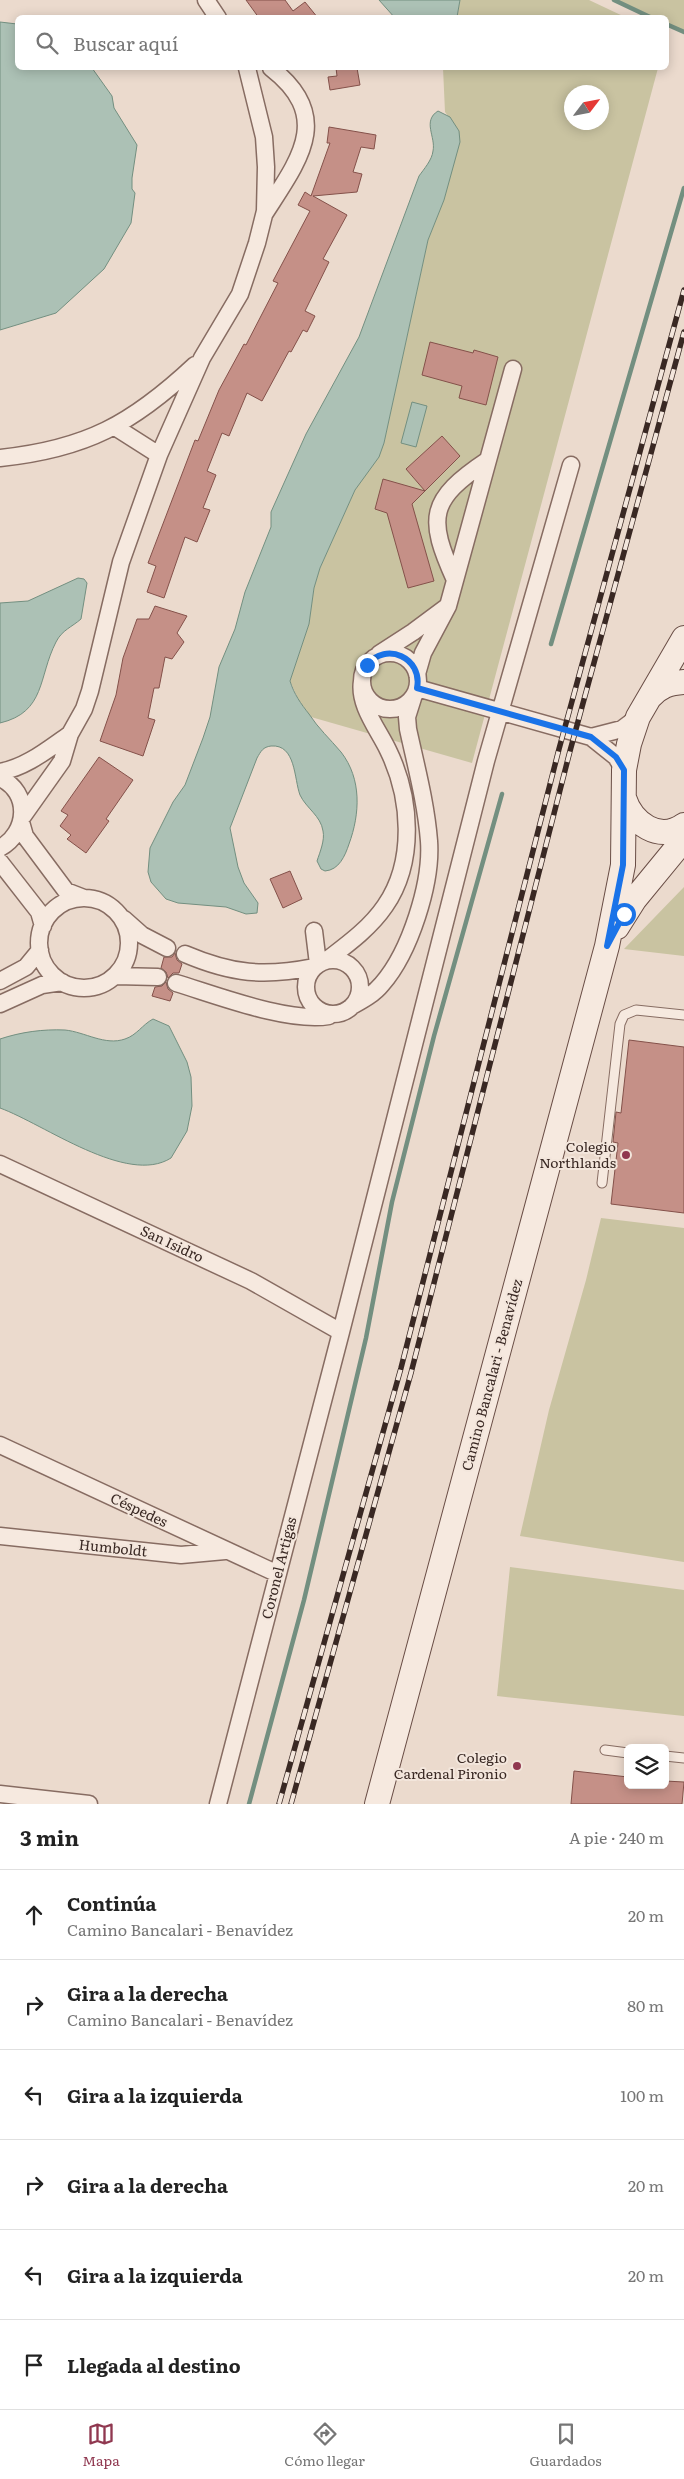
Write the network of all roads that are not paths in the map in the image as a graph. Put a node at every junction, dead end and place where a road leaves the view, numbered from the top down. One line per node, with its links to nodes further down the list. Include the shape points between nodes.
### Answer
1 (206, 0): 2 (street)
2 (216, 15)
3 (247, 70): 5 (street, via 264,137)
4 (274, 70): 5 (street, via 297,93 305,112 306,130 300,156)
5 (264, 215): 6 (street, via 240,294)
6 (202, 358): 8 (street, via 172,386); 9 (street)
7 (513, 369): 11 (street)
8 (115, 427): 9 (street); 10 (street, via 60,448)
9 (159, 455): 22 (street, via 121,562 90,691)
10 (0, 458)
11 (488, 460): 13 (street); 13 (street, via 455,487 437,513 438,539)
12 (571, 465): 21 (street, Coronel Artigas)
13 (455, 580): 14 (street)
14 (448, 606): 16 (street); 19 (street, via 423,653)
15 (684, 638): 20 (main road, Camino Bancalari - Benavídez)
16 (375, 658): 17 (street, via 364,670); 19 (street, via 390,653 400,655 413,664)
17 (362, 681): 19 (street, via 369,699 381,708 401,707); 43 (street, via 360,691 363,700 400,780 407,818 406,840 402,866 386,905 361,933)
18 (684, 682): 20 (main road, via 658,688)
19 (416, 687): 21 (street); 52 (street, via 408,729 429,844 424,889 408,939 392,969 368,997)
20 (644, 707): 23 (street, via 622,729); 24 (main road, Camino Bancalari - Benavídez, via 629,744)
21 (501, 711): 23 (street); 56 (street, Coronel Artigas)
22 (70, 734): 25 (street, via 35,758); 28 (street, via 62,761)
23 (591, 737): 24 (street, via 616,757)
24 (624, 770): 27 (main road, Camino Bancalari - Benavídez)
25 (0, 772)
26 (0, 778): 28 (street, via 10,784 18,796)
27 (624, 796): 29 (main road, via 636,821 649,829 663,832 677,830); 39 (main road, Camino Bancalari - Benavídez, via 623,865)
28 (22, 819): 31 (street, via 11,840); 35 (street, via 25,836 66,891)
29 (684, 825)
30 (684, 840): 34 (main road, Camino Bancalari - Benavídez)
31 (0, 848)
32 (684, 861): 34 (main road)
33 (0, 862): 37 (street, via 39,912)
34 (644, 890): 39 (main road, Camino Bancalari - Benavídez, via 624,914)
35 (84, 898): 36 (street, via 101,901); 37 (street, via 59,906)
36 (122, 917): 40 (street, via 142,936); 45 (street, via 128,932 129,948 125,963)
37 (43, 926): 41 (street)
38 (314, 931): 43 (street)
39 (607, 946): 68 (main road, Camino Bancalari - Benavídez)
40 (167, 948)
41 (40, 950): 47 (street, via 26,967); 48 (street, via 45,965)
42 (185, 954): 44 (street)
43 (320, 964): 44 (street, via 276,974 256,974); 52 (street, via 342,961 357,974 358,998); 52 (street, via 308,975 309,1000 329,1014)
44 (213, 966): 50 (street)
45 (116, 976): 46 (street); 48 (street, via 94,988 77,988)
46 (158, 977)
47 (0, 981)
48 (62, 982): 51 (street, via 42,985)
49 (176, 983): 50 (street)
50 (206, 992): 52 (street, via 288,1014 315,1017)
51 (0, 1004)
52 (346, 1010)
53 (684, 1015): 55 (lane, via 636,1010 624,1015 620,1024)
54 (0, 1164): 56 (street, San Isidro, via 251,1281)
55 (602, 1183)
56 (341, 1332): 60 (street, Coronel Artigas)
57 (0, 1445): 59 (street, Céspedes)
58 (0, 1536): 59 (street, Humboldt, via 180,1555)
59 (225, 1551): 60 (street, Céspedes)
60 (278, 1574): 67 (street, Coronel Artigas)
61 (605, 1750): 62 (lane)
62 (624, 1752)
63 (669, 1756): 64 (lane)
64 (684, 1758)
65 (0, 1794): 66 (street)
66 (89, 1804)
67 (218, 1804)
68 (377, 1804)

